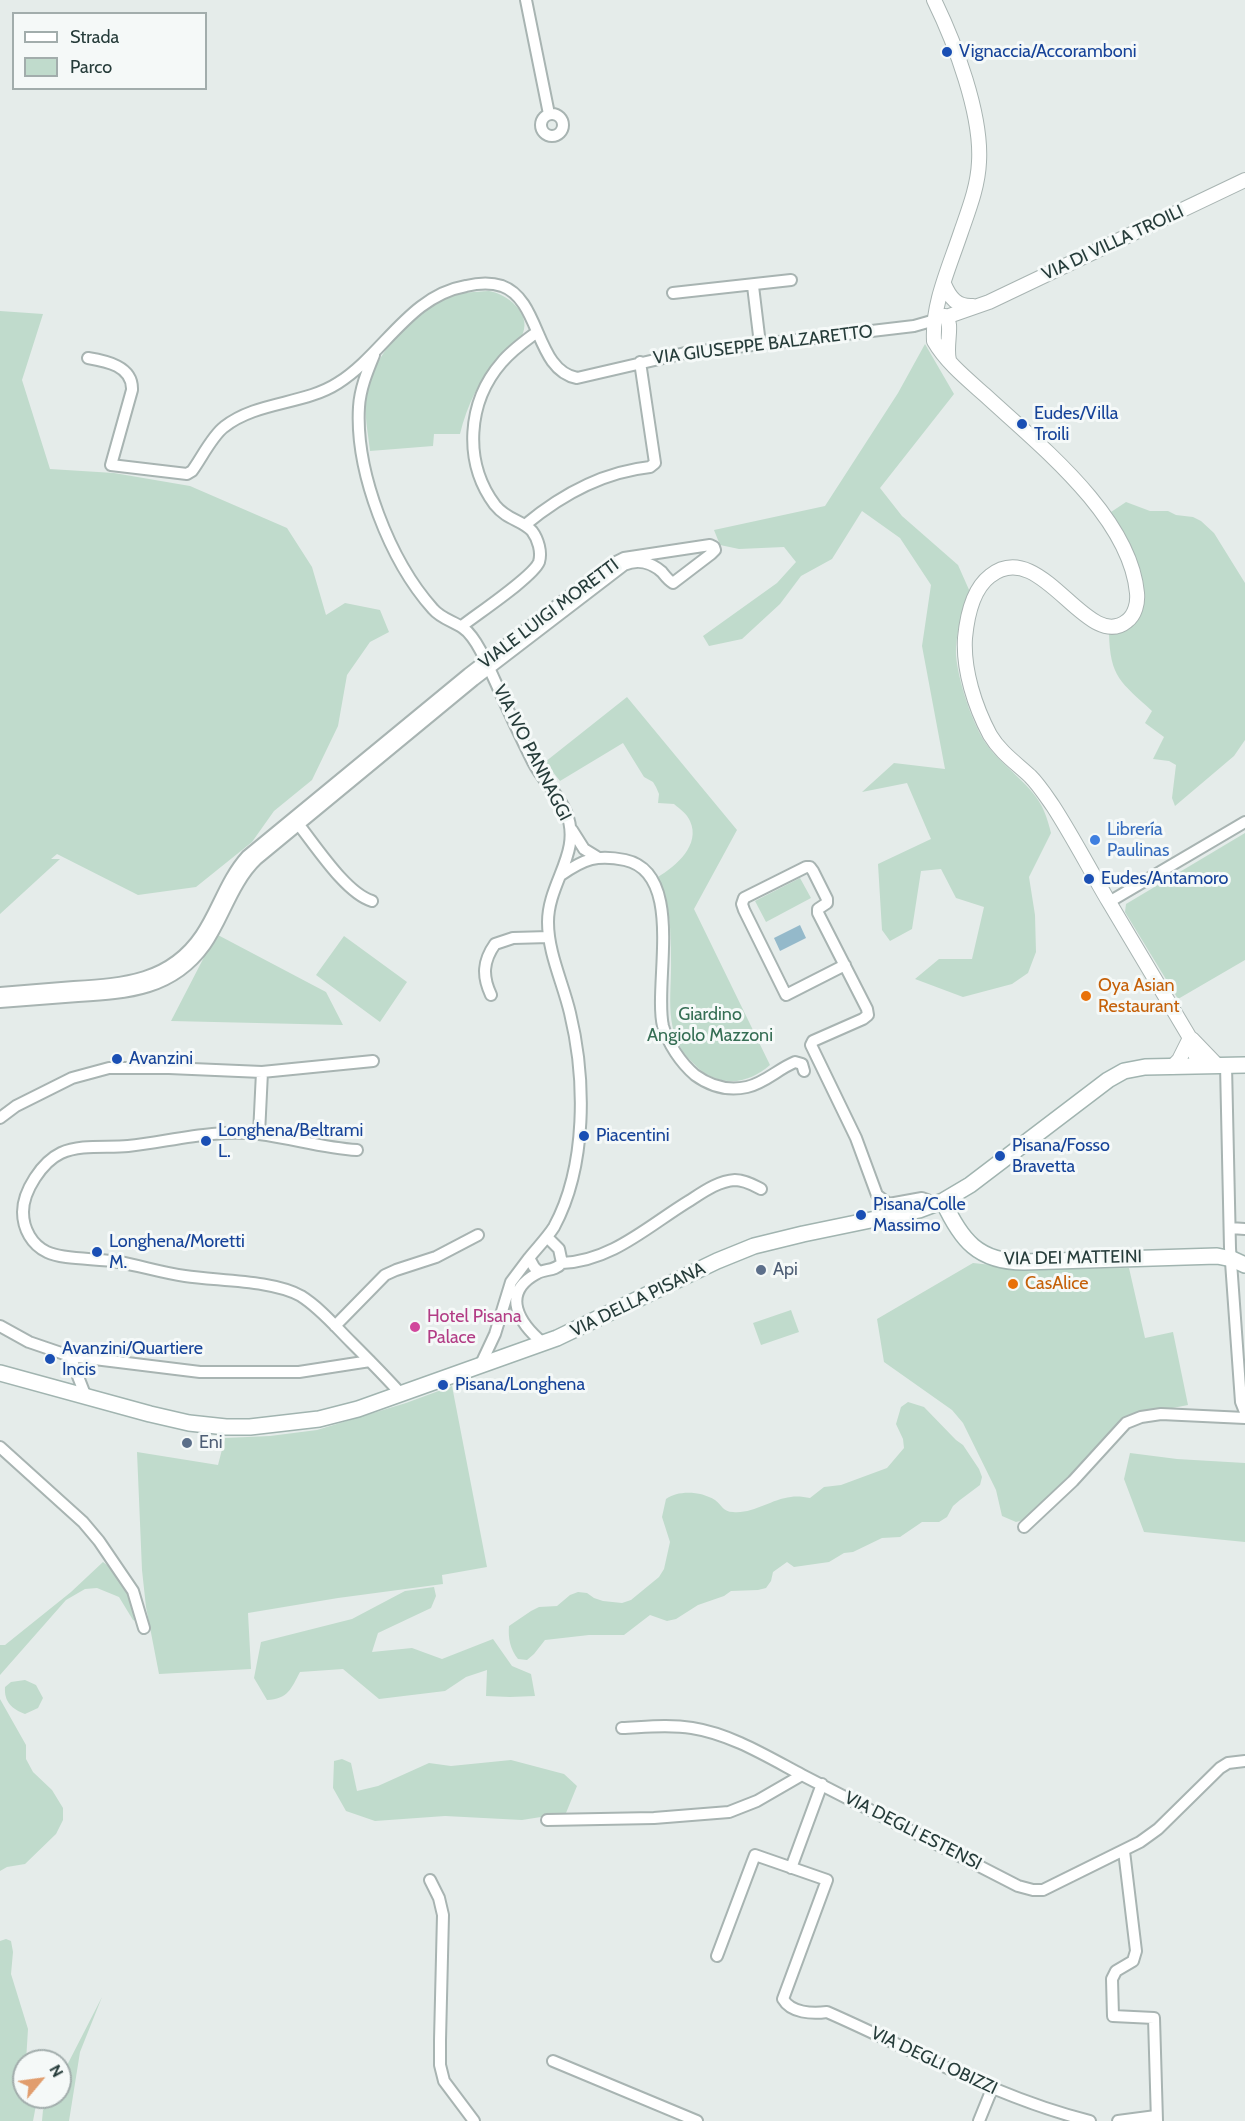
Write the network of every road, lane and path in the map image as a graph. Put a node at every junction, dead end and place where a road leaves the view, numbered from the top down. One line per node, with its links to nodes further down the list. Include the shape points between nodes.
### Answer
1 (526, 0): 3 (street)
2 (933, 0): 6 (street, via 962,68 979,152 972,199)
3 (549, 114)
4 (1245, 180): 9 (street, VIA DI VILLA TROILI)
5 (791, 280): 7 (street)
6 (944, 284): 9 (street, via 959,305); 10 (street)
7 (753, 286): 8 (street); 12 (street)
8 (673, 293)
9 (981, 306): 10 (street, VIA DI VILLA TROILI)
10 (941, 323): 12 (street, VIA GIUSEPPE BALZARETTO); 29 (street, via 949,360 1094,501 1116,534 1132,572 1136,609 1124,624 1111,627 1092,620 1033,573 1016,567 1002,569 986,579 979,590 965,643 972,687 989,734 1044,793)
11 (537, 332): 13 (street, VIA GIUSEPPE BALZARETTO, via 514,292 493,284 473,284 432,297); 15 (street, VIA GIUSEPPE BALZARETTO, via 555,365 570,377 585,377); 16 (street, via 496,370 481,398 472,435 475,463 488,494 506,516)
12 (760, 344): 15 (street, VIA GIUSEPPE BALZARETTO)
13 (375, 352): 14 (street, VIA GIUSEPPE BALZARETTO, via 330,388 256,411 224,427 190,473 111,465 132,390 131,380 114,364); 21 (street, via 358,407 362,449 375,504 393,548 421,593 438,614)
14 (88, 358)
15 (640, 362): 16 (street, via 655,463 590,483 547,507)
16 (525, 525): 21 (street, via 535,535 539,548 536,567)
17 (684, 550): 18 (street, VIALE LUIGI MORETTI); 20 (street, via 692,559); 20 (street, VIALE LUIGI MORETTI, via 710,545 715,548)
18 (659, 554): 19 (street); 22 (street, VIALE LUIGI MORETTI, via 624,558 608,566)
19 (661, 571): 20 (street, VIALE LUIGI MORETTI, via 672,583); 22 (street, VIALE LUIGI MORETTI, via 642,562 624,565)
20 (690, 571)
21 (462, 626): 22 (street, VIA IVO PANNAGGI)
22 (487, 664): 23 (street, VIALE LUIGI MORETTI); 25 (street, VIA IVO PANNAGGI, via 533,763 564,807)
23 (296, 821): 28 (street, via 349,887 361,898); 32 (street, VIALE LUIGI MORETTI, via 242,861 201,935 164,970 123,983); 34 (street, VIALE LUIGI MORETTI, via 248,867 202,950 164,981 125,993)
24 (1245, 822): 29 (street)
25 (570, 828): 26 (street, via 584,849); 27 (street, VIA IVO PANNAGGI, via 569,855)
26 (597, 856): 27 (street); 41 (street, via 632,862 653,884 663,924 663,1024 677,1054 692,1071 711,1084 732,1089 756,1084 796,1062 802,1064)
27 (561, 875): 30 (street, VIA IVO PANNAGGI, via 549,908)
28 (372, 901)
29 (1109, 902): 35 (street)
30 (549, 938): 33 (street, via 513,938 495,944 484,968); 51 (street, VIA IVO PANNAGGI, via 573,1027 580,1109 571,1184)
31 (845, 965): 31 (street, via 818,913 827,899 810,867 744,898 744,910 786,995); 47 (street, via 868,1015 811,1045 856,1138 878,1197 890,1204 922,1198)
32 (0, 993)
33 (491, 995)
34 (0, 1002)
35 (1190, 1038): 37 (street); 39 (street); 40 (street, via 1183,1055)
36 (374, 1061): 42 (street)
37 (1222, 1065): 38 (main road, VIA DELLA PISANA); 39 (main road, VIA DELLA PISANA); 48 (street)
38 (1245, 1065)
39 (1199, 1066): 40 (main road, VIA DELLA PISANA)
40 (1172, 1067): 47 (main road, VIA DELLA PISANA, via 1132,1069 1112,1077 977,1179)
41 (804, 1071)
42 (262, 1072): 43 (street, via 102,1070 39,1094); 44 (street)
43 (0, 1118)
44 (259, 1134): 45 (street); 59 (street, via 215,1132 132,1146 63,1152 46,1165 27,1193 23,1211 26,1229 36,1244 55,1255 278,1287 301,1296)
45 (357, 1150)
46 (761, 1189): 54 (street, via 740,1180 721,1184 602,1255)
47 (940, 1202): 53 (main road, VIA DEI MATTEINI, via 972,1247 1000,1260 1210,1256); 60 (main road, VIA DELLA PISANA, via 754,1246)
48 (1230, 1228): 49 (street); 53 (street)
49 (1245, 1229)
50 (478, 1235): 59 (street, via 436,1257 385,1275)
51 (547, 1237): 52 (street, VIA IVO PANNAGGI); 54 (street, via 559,1249)
52 (529, 1258): 55 (street); 56 (street, VIA IVO PANNAGGI, via 511,1282)
53 (1238, 1262): 67 (street, via 1240,1398)
54 (562, 1263): 55 (street)
55 (539, 1272): 57 (street, via 520,1291)
56 (501, 1318): 57 (street); 63 (street, VIA IVO PANNAGGI)
57 (520, 1318): 60 (street)
58 (0, 1326): 61 (street)
59 (335, 1326): 62 (street)
60 (543, 1343): 63 (main road, VIA DELLA PISANA)
61 (70, 1356): 62 (street, via 200,1372 248,1373 313,1371); 66 (street)
62 (370, 1361): 65 (street)
63 (480, 1366): 65 (main road, VIA DELLA PISANA)
64 (0, 1373): 66 (main road, VIA DELLA PISANA)
65 (401, 1394): 66 (main road, VIA DELLA PISANA, via 326,1417 226,1427 171,1420)
66 (86, 1396)
67 (1245, 1412)
68 (1245, 1418): 70 (street, via 1161,1414 1126,1423)
69 (0, 1447): 71 (street, via 99,1541 133,1591)
70 (1024, 1527)
71 (144, 1628)
72 (622, 1728): 74 (street, VIA DEGLI ESTENSI, via 681,1726 710,1732)
73 (1245, 1761): 77 (street, VIA DEGLI ESTENSI, via 1221,1766 1155,1832)
74 (802, 1775): 75 (street, VIA DEGLI ESTENSI); 76 (street, via 729,1812 641,1819)
75 (822, 1785): 77 (street, VIA DEGLI ESTENSI, via 1029,1890 1042,1890); 78 (street)
76 (547, 1820)
77 (1124, 1851): 83 (street, via 1136,1951 1133,1961 1116,1971 1112,1979 1113,2016 1154,2018)
78 (791, 1868): 80 (street, via 755,1855); 82 (street, VIA DEGLI OBIZZI, via 827,1880 783,2000 789,2007 810,2014 827,2012)
79 (430, 1880): 84 (street, via 442,1915 442,2074)
80 (717, 1956)
81 (553, 2061): 85 (street)
82 (992, 2089): 86 (street); 87 (street, VIA DEGLI OBIZZI)
83 (1156, 2118): 88 (street)
84 (474, 2121)
85 (697, 2121)
86 (979, 2121)
87 (1090, 2121)
88 (1118, 2121)

